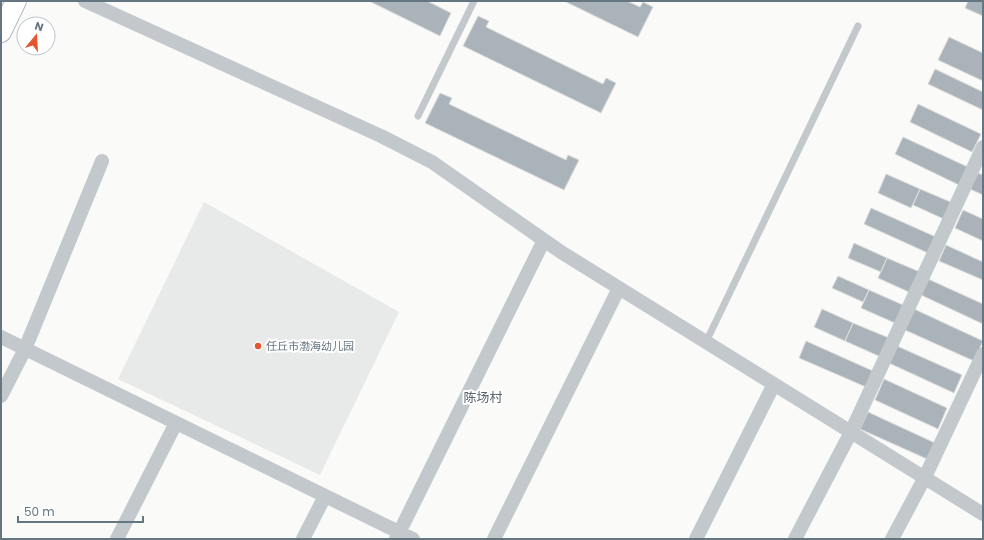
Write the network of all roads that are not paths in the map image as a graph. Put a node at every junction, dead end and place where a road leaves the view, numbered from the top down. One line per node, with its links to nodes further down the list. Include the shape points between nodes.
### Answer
1 (16, 1): 5 (street)
2 (84, 1): 9 (street, via 394,142 432,162)
3 (474, 1): 6 (lane)
4 (858, 26): 12 (lane)
5 (1, 32)
6 (418, 116)
7 (983, 148): 18 (street)
8 (102, 161): 13 (street)
9 (544, 240): 10 (street); 22 (street)
10 (620, 288): 12 (street); 26 (street)
11 (1, 337): 13 (street)
12 (706, 342): 15 (street)
13 (25, 349): 16 (street); 17 (street)
14 (983, 354): 19 (street)
15 (774, 384): 18 (street); 27 (street)
16 (1, 396)
17 (176, 423): 20 (street); 23 (street)
18 (850, 432): 19 (street); 28 (street)
19 (925, 477): 21 (street); 29 (street)
20 (325, 496): 22 (street); 24 (street)
21 (983, 514)
22 (398, 536): 25 (street)
23 (117, 539)
24 (303, 539)
25 (413, 539)
26 (494, 539)
27 (696, 539)
28 (795, 539)
29 (892, 539)

